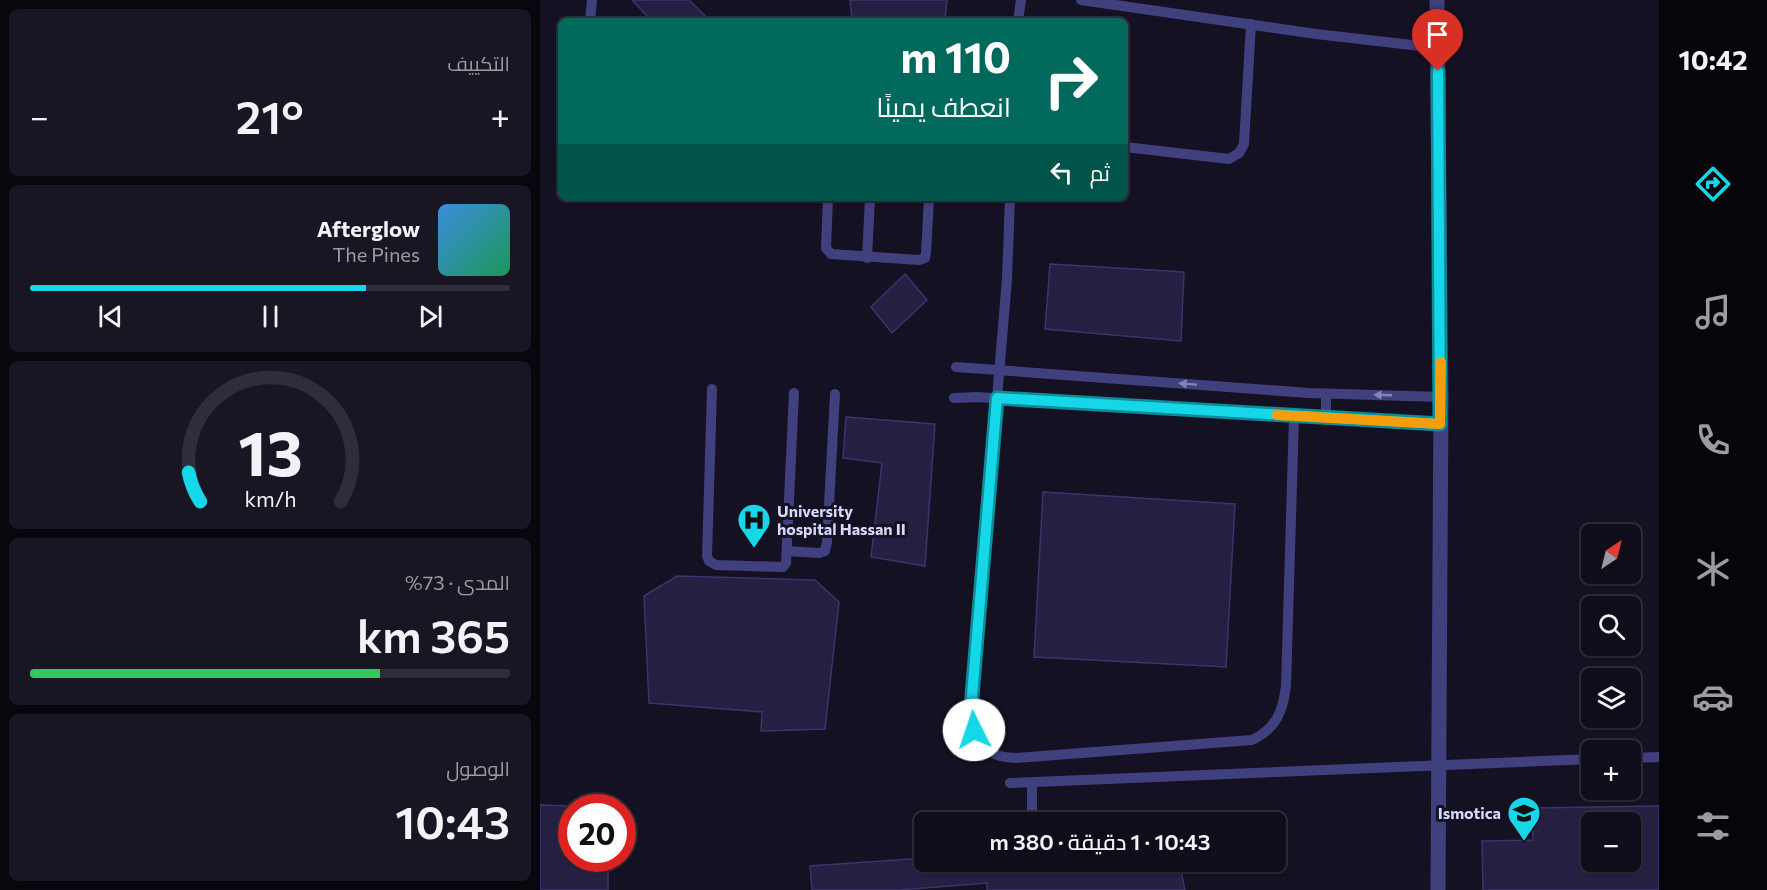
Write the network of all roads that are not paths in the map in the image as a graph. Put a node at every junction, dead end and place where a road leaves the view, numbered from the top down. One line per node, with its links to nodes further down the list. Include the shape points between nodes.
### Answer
1 (592, 0): 5 (lane)
2 (1021, 0): 6 (lane)
3 (1081, 0): 7 (lane)
4 (1437, 0): 8 (street)
5 (590, 18)
6 (1018, 18)
7 (1251, 24): 8 (lane); 9 (lane, via 1244,144 1239,153 1229,159)
8 (1438, 48): 21 (street)
9 (1128, 147)
10 (828, 201): 14 (lane, via 826,248 831,254)
11 (870, 201): 14 (lane)
12 (929, 201): 14 (lane, via 925,258)
13 (1010, 201): 16 (lane)
14 (867, 258)
15 (956, 367): 16 (lane)
16 (999, 370): 20 (lane, one-way to 16); 23 (lane)
17 (712, 389): 27 (lane, via 706,556 716,565 783,567)
18 (794, 393): 27 (lane)
19 (835, 394): 27 (lane, via 825,551)
20 (1326, 394): 21 (lane, one-way to 20); 25 (lane)
21 (1441, 397): 26 (street)
22 (954, 398): 23 (lane)
23 (997, 398): 24 (lane); 24 (lane, via 971,717 979,743 1000,758 1252,740 1276,722 1286,686)
24 (1294, 416): 25 (lane)
25 (1326, 417): 26 (lane)
26 (1440, 424): 31 (street)
27 (787, 551)
28 (1659, 757): 29 (lane)
29 (1641, 758)
30 (1581, 759): 31 (lane)
31 (1439, 765): 33 (lane); 35 (street)
32 (1010, 783): 33 (lane)
33 (1032, 783): 34 (lane)
34 (1032, 812)
35 (1438, 890)

